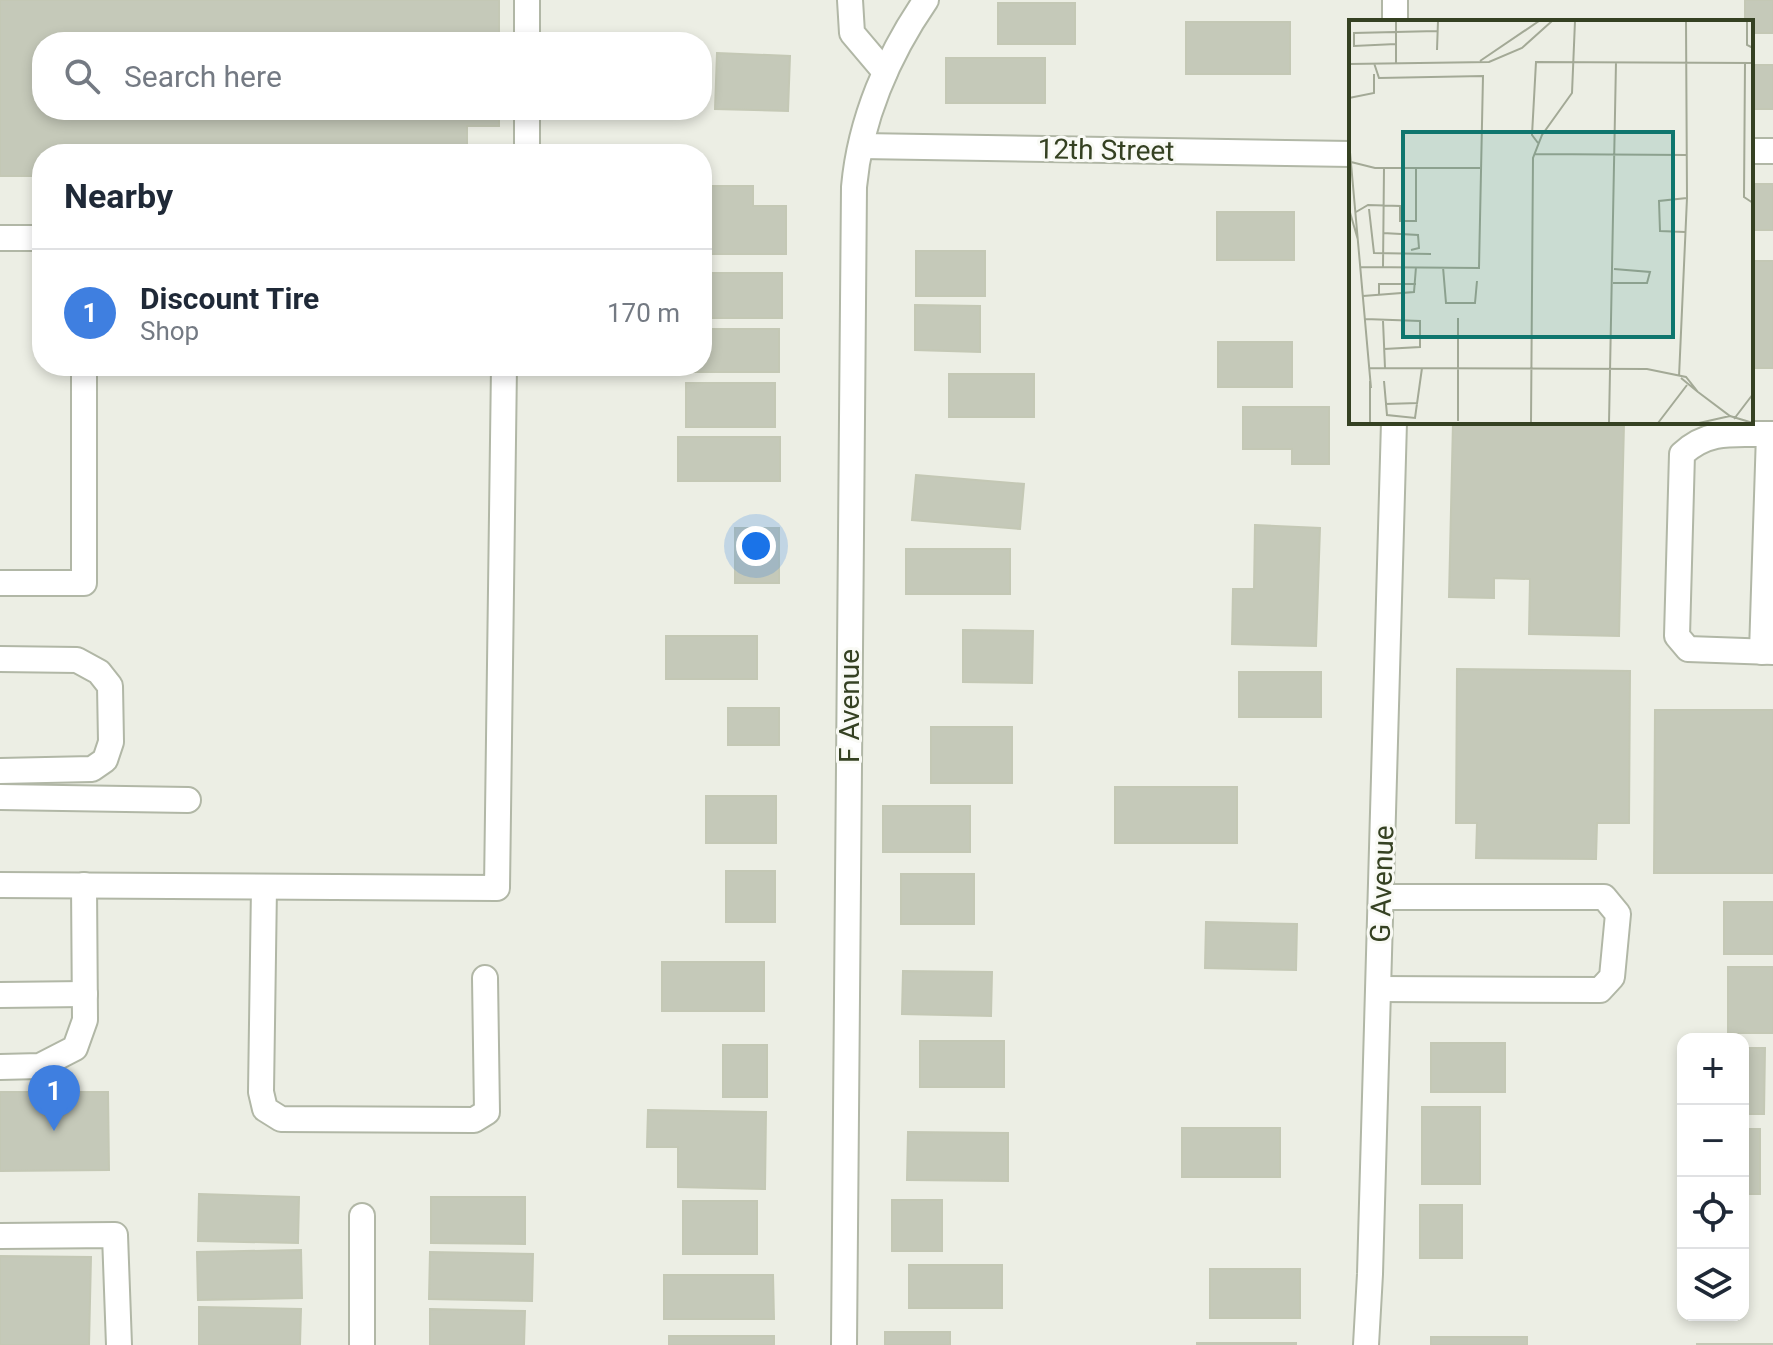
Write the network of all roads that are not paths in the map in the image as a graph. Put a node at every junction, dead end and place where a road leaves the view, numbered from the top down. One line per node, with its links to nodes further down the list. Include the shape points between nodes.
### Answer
1 (527, 0): 4 (street)
2 (850, 0): 5 (street, via 852,33)
3 (926, 0): 5 (street, F Avenue)
4 (527, 32)
5 (885, 72): 8 (street, F Avenue)
6 (527, 120): 7 (street)
7 (527, 144)
8 (861, 146): 9 (street, 12th Street); 35 (street, F Avenue, via 853,218)
9 (1349, 154)
10 (0, 238): 11 (street)
11 (32, 238)
12 (84, 376): 16 (street, via 84,583)
13 (504, 376): 24 (street, via 497,888)
14 (1394, 424): 25 (street, G Avenue)
15 (1771, 434): 17 (street); 17 (street, via 1712,435 1695,441 1682,454 1677,636 1688,649)
16 (0, 583)
17 (1767, 652)
18 (0, 659): 19 (street, via 77,660 99,672 110,686 111,742 105,760 92,769)
19 (0, 771)
20 (0, 797): 21 (street)
21 (188, 800)
22 (0, 885): 23 (street)
23 (84, 885): 24 (street); 28 (street)
24 (264, 887): 26 (street, via 261,1092 265,1109 281,1119 474,1120 487,1112)
25 (1381, 897): 27 (street, G Avenue); 27 (street, via 1604,897 1618,914 1612,977 1600,990)
26 (485, 978)
27 (1379, 989): 36 (street, G Avenue)
28 (85, 994): 29 (street); 30 (street, via 85,1020 75,1048 40,1066)
29 (0, 995)
30 (0, 1067)
31 (362, 1216): 34 (street)
32 (0, 1236): 33 (street, via 115,1235)
33 (119, 1345)
34 (362, 1345)
35 (844, 1345)
36 (1366, 1345)

